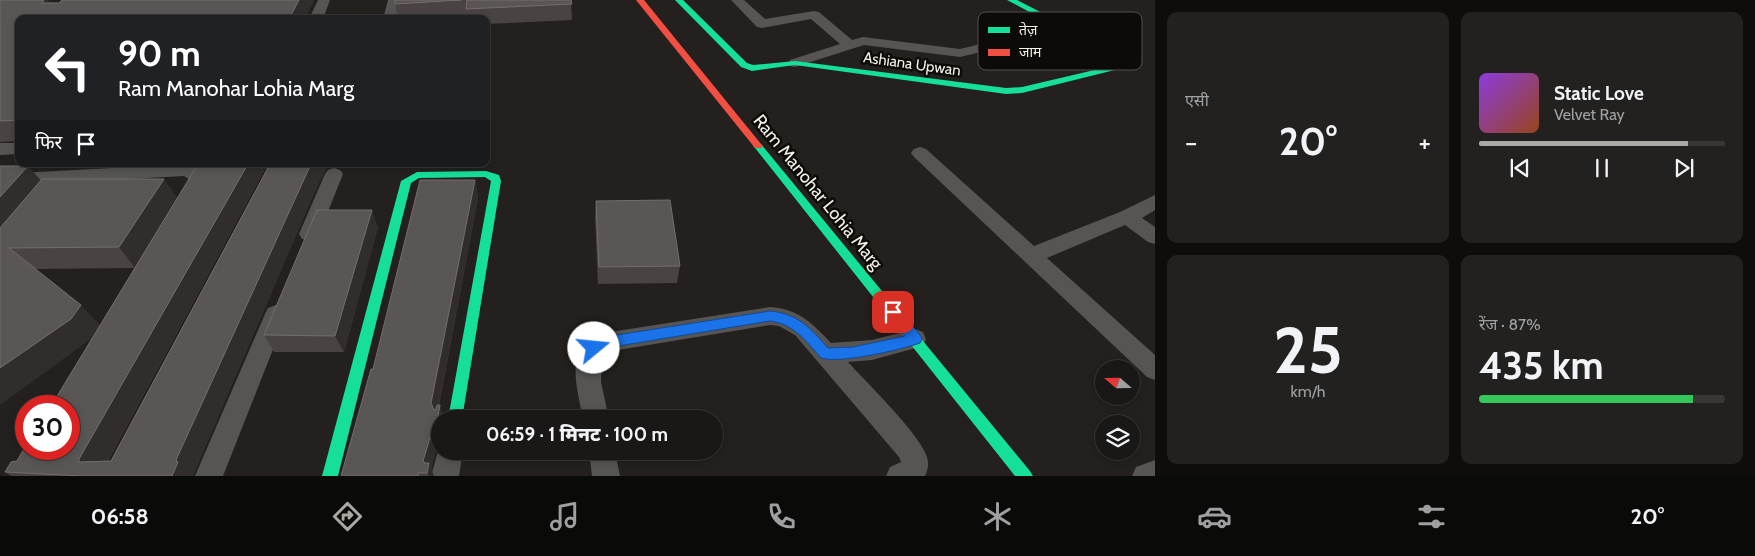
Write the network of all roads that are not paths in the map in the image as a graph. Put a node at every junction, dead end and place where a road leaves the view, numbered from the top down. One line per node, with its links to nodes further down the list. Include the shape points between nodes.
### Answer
1 (324, 0): 8 (street)
2 (394, 0): 9 (street)
3 (640, 0): 28 (street, Ram Manohar Lohia Marg)
4 (679, 0): 12 (street, Ashiana Upwan, via 748,67)
5 (737, 0): 10 (street, via 762,24 814,15)
6 (1011, 0): 7 (street, Ashiana Upwan)
7 (1034, 12)
8 (318, 15)
9 (391, 15)
10 (850, 45): 11 (street, via 863,41 960,53); 12 (street)
11 (978, 49)
12 (795, 63): 13 (street, Ashiana Upwan, via 1006,91)
13 (1103, 70)
14 (15, 148): 15 (street)
15 (0, 149)
16 (920, 154): 26 (street)
17 (334, 174): 25 (street)
18 (66, 177): 19 (street); 20 (street); 22 (street, via 187,170 199,177 199,183)
19 (0, 180)
20 (48, 198)
21 (1155, 202): 23 (street)
22 (184, 209)
23 (1127, 218): 24 (street); 26 (street)
24 (1155, 237)
25 (300, 256)
26 (1031, 256): 30 (street)
27 (285, 293): 36 (street)
28 (915, 339): 29 (street, via 872,350); 41 (street, Ram Manohar Lohia Marg)
29 (825, 354): 32 (street, via 803,328 783,317 770,316 604,343 588,356); 40 (street, via 908,448 915,468 910,474)
30 (1155, 370)
31 (457, 410): 37 (street, via 496,181 495,177 486,174 411,176 406,181)
32 (594, 410)
33 (448, 460): 38 (street)
34 (603, 460): 39 (street)
35 (1155, 473): 42 (street)
36 (209, 476)
37 (330, 476)
38 (445, 476)
39 (606, 476)
40 (900, 476)
41 (1025, 476)
42 (1146, 476)

